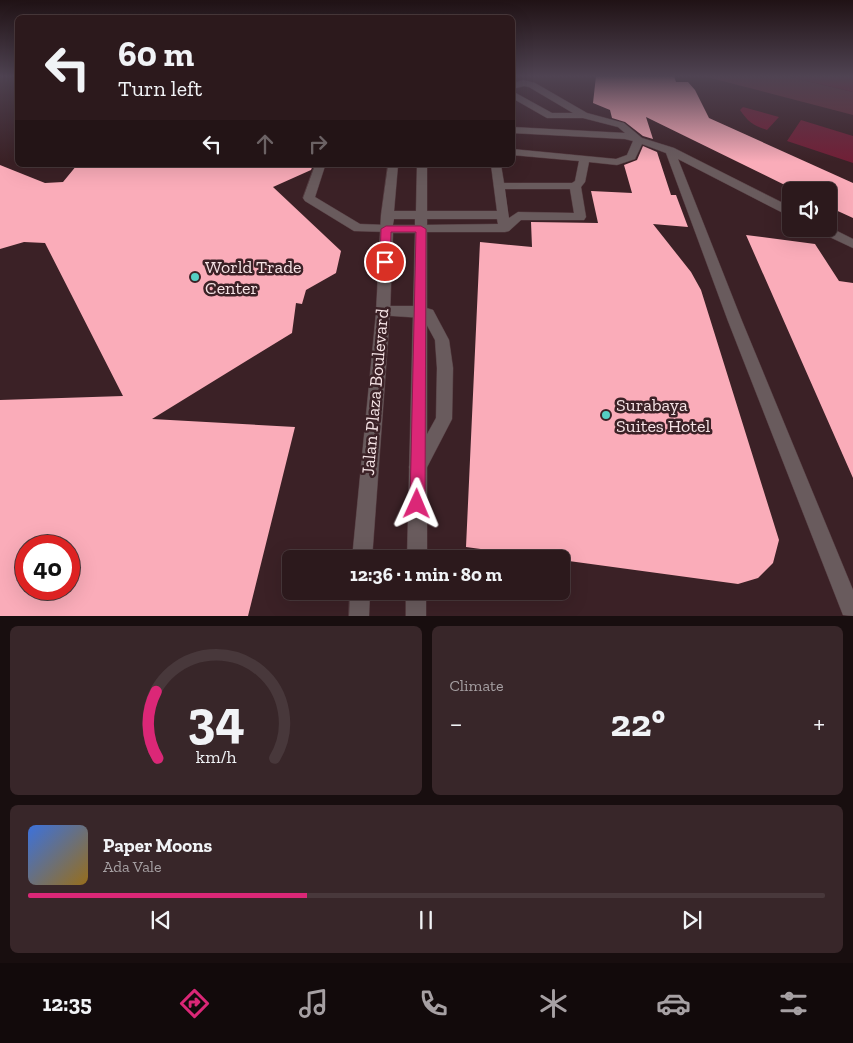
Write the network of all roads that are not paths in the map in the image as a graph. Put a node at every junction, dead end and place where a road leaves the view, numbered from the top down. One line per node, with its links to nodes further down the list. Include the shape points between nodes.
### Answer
1 (531, 105): 3 (street, via 550,116)
2 (566, 105): 3 (street)
3 (584, 115): 5 (street, via 621,125)
4 (515, 128): 5 (street, via 626,136)
5 (639, 140): 6 (street); 8 (street, via 631,157 626,160)
6 (670, 150): 15 (street); 31 (street)
7 (515, 152): 8 (street)
8 (584, 160): 14 (street, via 580,182)
9 (320, 167): 20 (street, via 309,198 358,228)
10 (393, 167): 16 (street, Jalan Plaza Boulevard)
11 (422, 167): 17 (street)
12 (496, 167): 13 (street)
13 (498, 186): 14 (street); 18 (street)
14 (576, 186): 19 (street, via 580,217 518,216)
15 (782, 207)
16 (387, 215): 17 (street); 20 (street, Jalan Plaza Boulevard)
17 (421, 215): 18 (street); 21 (street)
18 (503, 215): 19 (street)
19 (505, 228): 21 (street)
20 (386, 229): 21 (street); 24 (street, Jalan Plaza Boulevard)
21 (421, 229): 25 (street)
22 (837, 236): 23 (street)
23 (853, 244)
24 (383, 311): 25 (street); 27 (street, Jalan Plaza Boulevard)
25 (420, 311): 26 (street); 26 (street, via 428,314 442,340 445,368 444,419)
26 (418, 467): 28 (street)
27 (363, 550)
28 (417, 550)
29 (360, 600): 32 (street)
30 (416, 600): 33 (street)
31 (853, 615)
32 (359, 616)
33 (416, 616)

